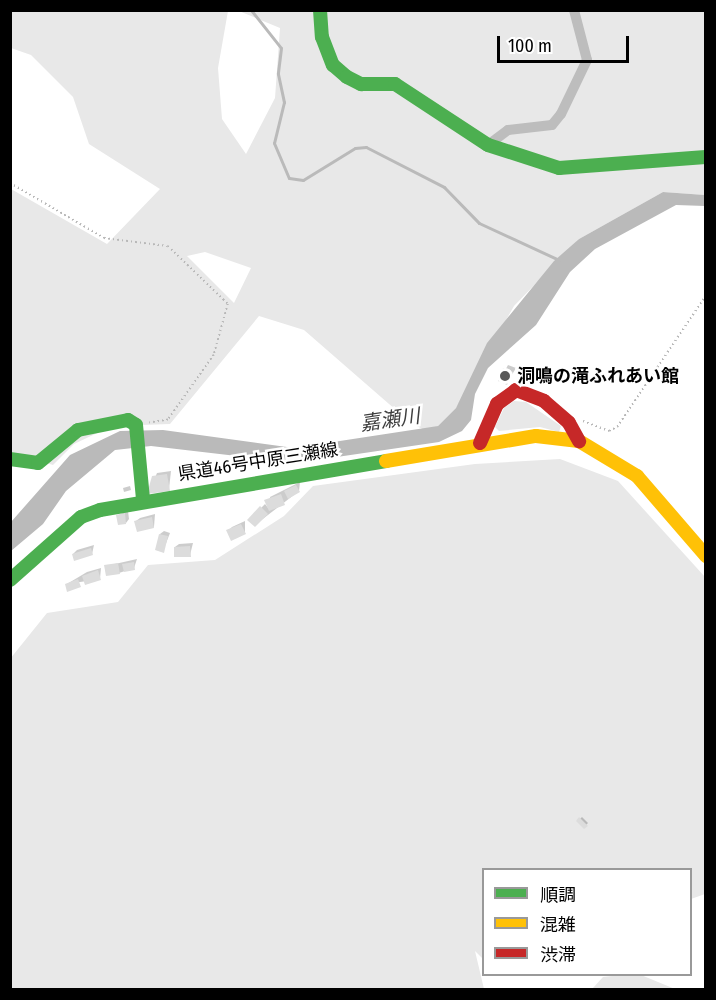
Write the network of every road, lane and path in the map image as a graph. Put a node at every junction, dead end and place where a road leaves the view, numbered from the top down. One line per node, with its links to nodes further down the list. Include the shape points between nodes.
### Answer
1 (320, 10): 3 (street, via 321,37 333,64 347,77 362,84 395,84)
2 (574, 10): 3 (street, via 586,60 561,114 552,124 508,130)
3 (488, 145): 4 (street, via 559,168)
4 (705, 158)
5 (10, 183): 8 (path, via 104,238 168,246 228,304 214,355 168,420)
6 (705, 294): 7 (path, via 617,427 609,431)
7 (577, 419)
8 (136, 425): 11 (street, via 108,420 78,430 38,463); 12 (street)
9 (579, 441): 10 (street, 県道46号中原三瀬線, via 536,436); 10 (street, via 569,423 544,401 516,390 497,405); 13 (street, 県道46号中原三瀬線, via 637,476)
10 (480, 443): 12 (street, 県道46号中原三瀬線)
11 (10, 459)
12 (143, 499): 14 (street, 県道46号中原三瀬線, via 81,516)
13 (705, 556)
14 (10, 580)

